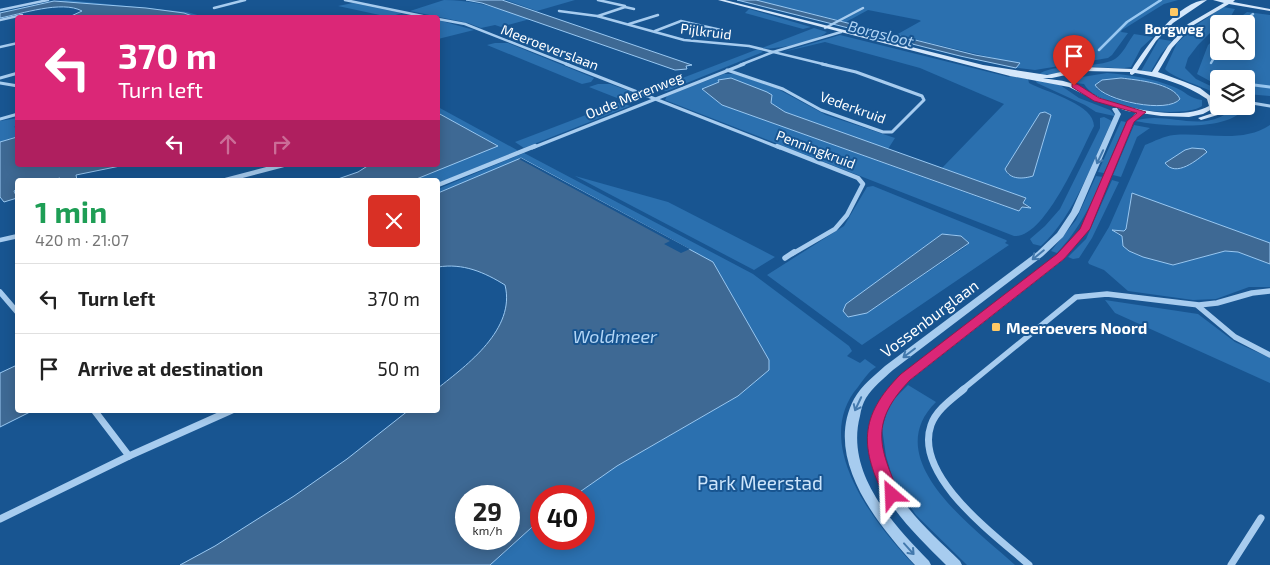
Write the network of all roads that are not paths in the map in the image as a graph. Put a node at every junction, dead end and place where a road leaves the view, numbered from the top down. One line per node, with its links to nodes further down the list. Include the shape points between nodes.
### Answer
1 (48, 0): 14 (street)
2 (245, 0): 10 (street)
3 (345, 0): 17 (street)
4 (598, 0): 9 (street)
5 (720, 0): 23 (main road)
6 (1206, 0): 33 (main road, via 1181,13 1170,23 1149,44)
7 (1215, 0): 8 (main road)
8 (1228, 1): 13 (main road); 31 (main road, via 1190,25)
9 (625, 6): 12 (street); 18 (street, Pijlkruid)
10 (214, 8)
11 (863, 8): 23 (street)
12 (634, 9)
13 (1270, 9)
14 (0, 10)
15 (559, 11): 18 (street, Pijlkruid)
16 (658, 14): 22 (street, Pijlkruid)
17 (418, 15)
18 (597, 16): 22 (street, Pijlkruid)
19 (15, 17): 21 (street)
20 (440, 19): 41 (street, Meeroeverslaan, via 465,24)
21 (0, 20)
22 (629, 24): 25 (street, Pijlkruid)
23 (825, 28): 26 (main road)
24 (721, 30): 25 (street, Pijlkruid, via 682,21)
25 (654, 31): 29 (street, Pijlkruid, via 684,40)
26 (840, 32): 29 (street, Oude Merenweg); 30 (main road)
27 (15, 44): 28 (street)
28 (0, 47)
29 (773, 52): 32 (street, Oude Merenweg); 32 (street, Vederkruid, via 856,72 922,96 924,100 892,132 883,132 821,110 783,89)
30 (984, 67): 33 (main road, via 1053,76 1083,69); 38 (main road)
31 (1158, 68): 35 (main road, via 1155,73); 40 (main road)
32 (728, 70): 41 (street, Oude Merenweg)
33 (1133, 72): 35 (main road); 38 (main road, via 1088,71 1070,76 1066,79); 42 (main road, via 1171,82)
34 (15, 74): 36 (street)
35 (1162, 77): 42 (main road, via 1192,87)
36 (0, 78)
37 (0, 83): 39 (street)
38 (1067, 84): 46 (main road, via 1082,97); 47 (main road, via 1089,96)
39 (15, 86)
40 (1210, 93)
41 (655, 98): 53 (street, Oude Merenweg); 56 (street, Penningkruid, via 862,181 842,223)
42 (1210, 98)
43 (1255, 105): 44 (street)
44 (1270, 106)
45 (1210, 108): 47 (main road, via 1201,113 1174,115)
46 (1115, 109): 47 (main road); 67 (street, Vossenburglaan, one-way to 67, via 1118,114 1107,141 1075,212 1060,235 1040,254 889,368 868,387 857,404 851,435 854,461 864,490 891,529)
47 (1140, 113): 49 (main road, via 1172,118); 68 (street, Vossenburglaan, via 1131,121 1085,229 1077,239 1061,257 906,377 889,394 880,411 874,439 877,462 884,479 903,512)
48 (15, 115): 50 (street)
49 (1212, 115)
50 (0, 119)
51 (275, 167): 52 (street)
52 (234, 178)
53 (440, 184)
54 (15, 237): 55 (street)
55 (0, 240)
56 (785, 258)
57 (1270, 291): 59 (street, via 1258,291 1218,304)
58 (0, 292): 60 (street)
59 (1197, 305): 61 (street, via 1235,337); 69 (street, via 1093,292 1076,296 935,416 929,428 928,446 943,483)
60 (15, 310)
61 (1270, 354)
62 (96, 413): 64 (street)
63 (225, 413): 64 (street)
64 (129, 456): 66 (street)
65 (1261, 518): 70 (street)
66 (0, 519)
67 (924, 565)
68 (956, 565)
69 (1029, 565)
70 (1231, 565)

